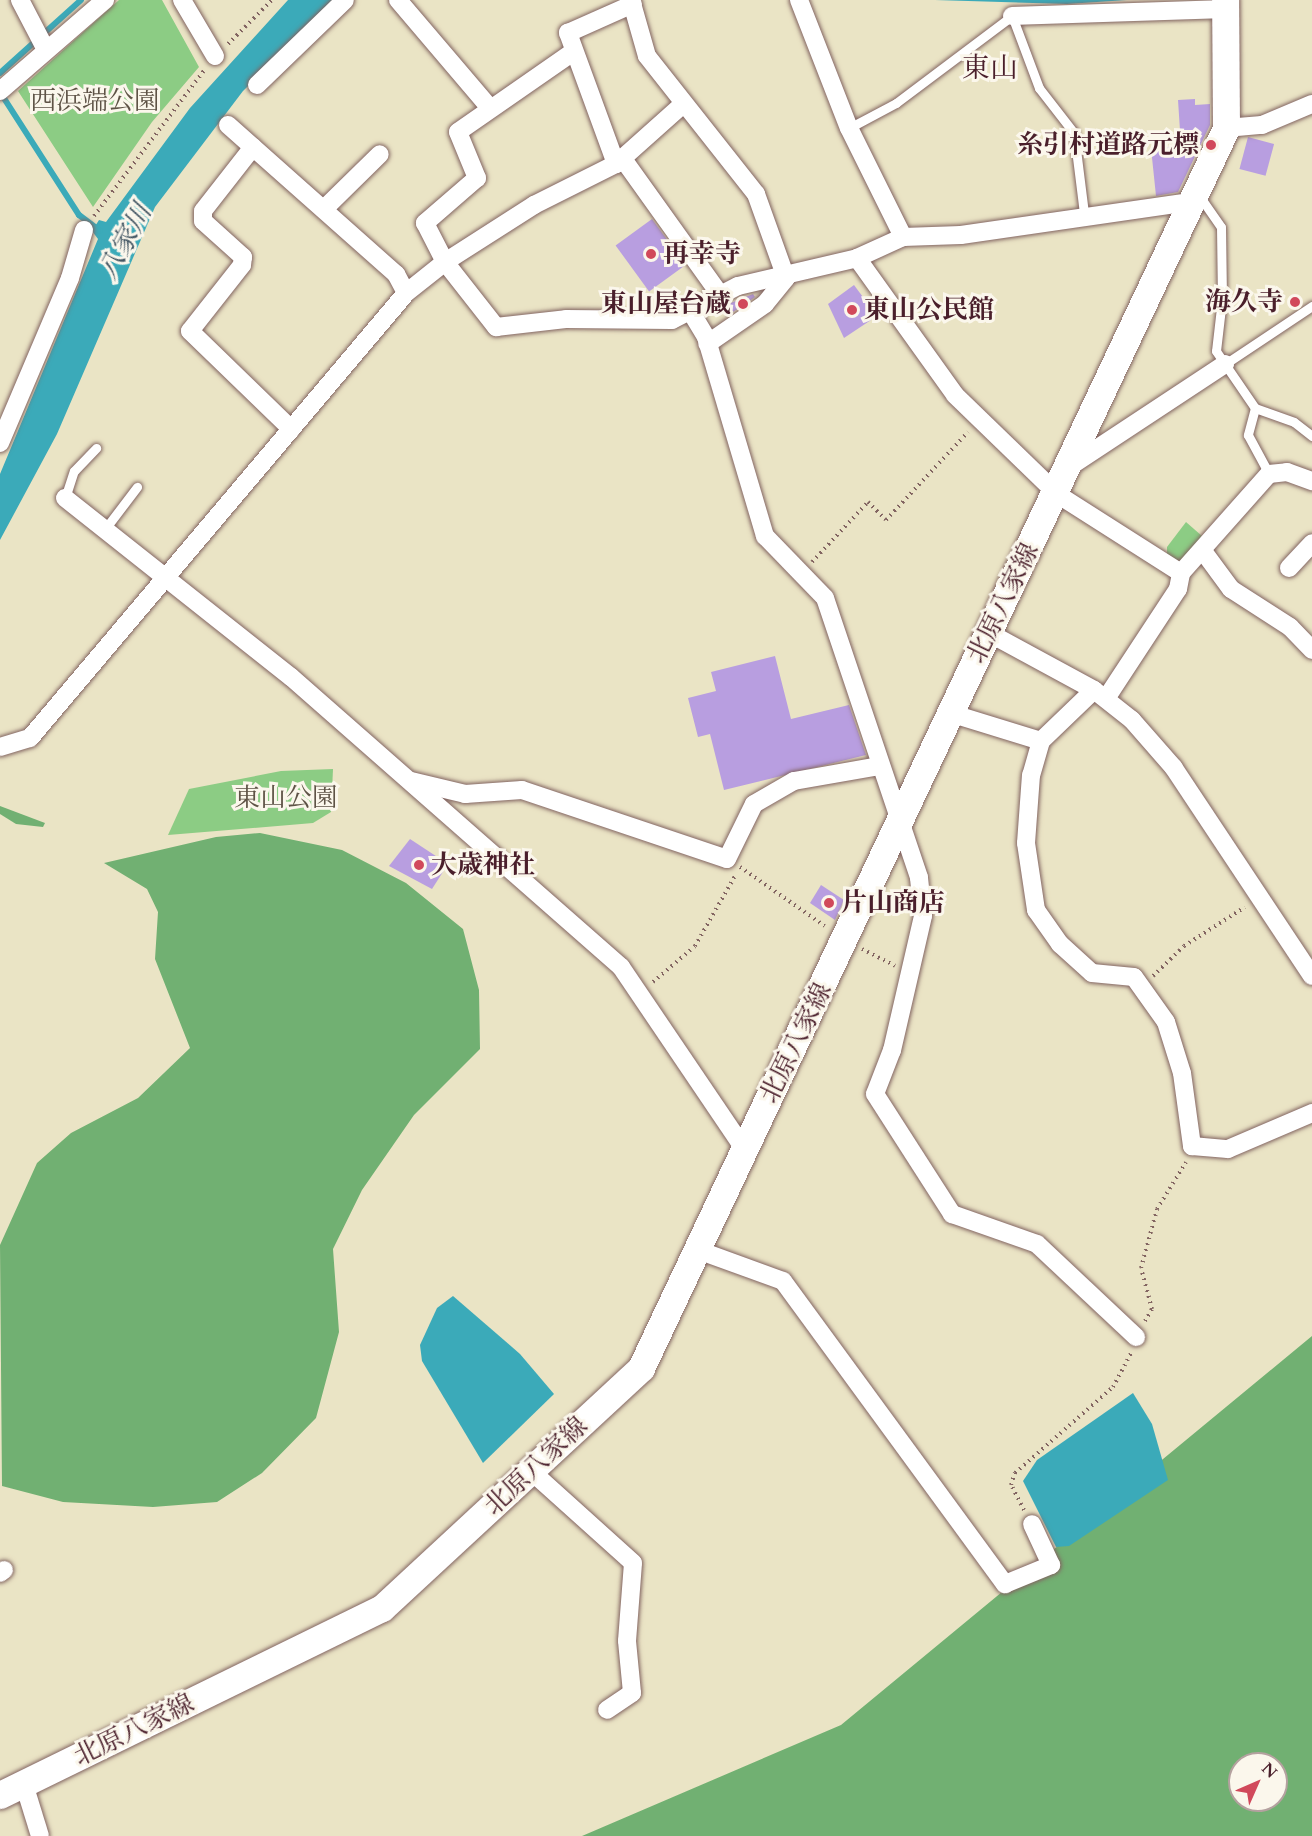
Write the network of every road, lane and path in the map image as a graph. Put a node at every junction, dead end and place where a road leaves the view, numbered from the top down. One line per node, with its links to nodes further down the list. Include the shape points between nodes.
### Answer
1 (20, 0): 11 (street)
2 (105, 0): 11 (street)
3 (182, 0): 13 (street)
4 (272, 0): 13 (path)
5 (345, 0): 14 (street)
6 (398, 0): 18 (street)
7 (799, 0): 20 (street)
8 (632, 2): 12 (street, via 572,27 568,33); 17 (street, via 647,56)
9 (1225, 4): 10 (street); 21 (main road, 北原八家線)
10 (1012, 16): 20 (lane, via 896,103); 28 (lane, via 1039,88 1074,133)
11 (46, 50): 15 (street)
12 (573, 52): 18 (street); 24 (street)
13 (215, 56): 26 (path)
14 (257, 85)
15 (0, 91)
16 (1312, 104): 21 (street, via 1262,126)
17 (682, 105): 24 (street); 33 (street, via 756,194)
18 (490, 108): 32 (street, via 458,132 477,178 425,223)
19 (228, 125): 22 (street)
20 (849, 128): 30 (street)
21 (1226, 128): 25 (main road, 北原八家線)
22 (253, 147): 27 (street); 42 (street, via 203,211 203,221 243,257 190,331)
23 (380, 154): 27 (street)
24 (620, 162): 32 (street, via 534,205); 35 (street)
25 (1193, 197): 28 (street); 39 (lane, via 1221,227 1222,299 1214,331 1216,351); 46 (main road, 北原八家線)
26 (100, 208)
27 (324, 209): 34 (street, via 396,273)
28 (1084, 213): 30 (street, via 961,235)
29 (84, 230): 44 (street, via 70,278)
30 (903, 237): 31 (street)
31 (857, 258): 33 (street); 41 (street, via 955,395)
32 (445, 262): 34 (street); 37 (street, via 496,327 566,319 672,320)
33 (786, 278): 35 (street); 38 (street, via 765,304)
34 (406, 293): 42 (street)
35 (719, 293): 37 (street)
36 (1312, 306): 39 (lane)
37 (691, 312): 38 (street)
38 (707, 344): 57 (street, via 765,536)
39 (1226, 364): 40 (lane); 46 (street)
40 (1255, 408): 43 (lane, via 1294,422); 47 (lane, via 1248,435)
41 (980, 419): 50 (street); 57 (path, via 886,520 867,502)
42 (291, 429): 58 (street)
43 (1312, 436)
44 (0, 443)
45 (96, 448): 51 (lane, via 74,471)
46 (1069, 467): 50 (main road, 北原八家線)
47 (1269, 474): 48 (street, via 1287,472); 54 (street)
48 (1312, 481)
49 (137, 487): 52 (lane)
50 (1057, 494): 56 (street); 59 (main road, 北原八家線)
51 (64, 498): 52 (street)
52 (105, 530): 58 (street)
53 (1312, 543): 55 (street)
54 (1203, 551): 56 (street); 60 (street, via 1231,589 1290,627)
55 (1289, 568)
56 (1181, 573): 61 (street, via 1178,590)
57 (801, 574): 65 (street, via 825,598)
58 (165, 575): 64 (street, via 30,738); 66 (street)
59 (989, 633): 61 (street); 62 (main road, 北原八家線)
60 (1312, 650)
61 (1101, 693): 63 (street); 69 (street, via 1174,768)
62 (950, 713): 63 (street); 67 (main road, 北原八家線)
63 (1041, 741): 73 (street, via 1030,775 1026,843 1036,910 1060,944 1092,973 1134,977)
64 (0, 747)
65 (879, 766): 67 (street); 68 (street, via 794,781 754,804)
66 (409, 781): 68 (street, via 465,794 522,790); 74 (street, via 621,967)
67 (899, 820): 70 (main road, 北原八家線); 71 (street, via 919,878 923,916)
68 (733, 863): 70 (path); 74 (path, via 695,946)
69 (1261, 895): 72 (street); 73 (path, via 1184,946)
70 (845, 940): 71 (path); 77 (main road, 北原八家線)
71 (909, 974): 79 (street, via 892,1050 875,1094 940,1202 952,1214 1037,1244)
72 (1312, 974)
73 (1141, 987): 76 (street, via 1166,1022 1182,1073)
74 (640, 994): 77 (street)
75 (1312, 1113): 76 (street, via 1228,1149)
76 (1192, 1146): 79 (path, via 1157,1209 1141,1268 1152,1310)
77 (744, 1149): 78 (main road, 北原八家線)
78 (698, 1250): 80 (main road, 北原八家線, via 641,1368); 81 (street, via 783,1281 1005,1584 1050,1565)
79 (1136, 1337): 81 (path, via 1113,1386 1015,1473 1011,1485)
80 (531, 1471): 82 (street, via 633,1563 627,1641 632,1693); 83 (main road, 北原八家線, via 382,1608)
81 (1032, 1524)
82 (607, 1710)
83 (24, 1784): 84 (main road, 北原八家線); 85 (street)
84 (0, 1795)
85 (40, 1836)

